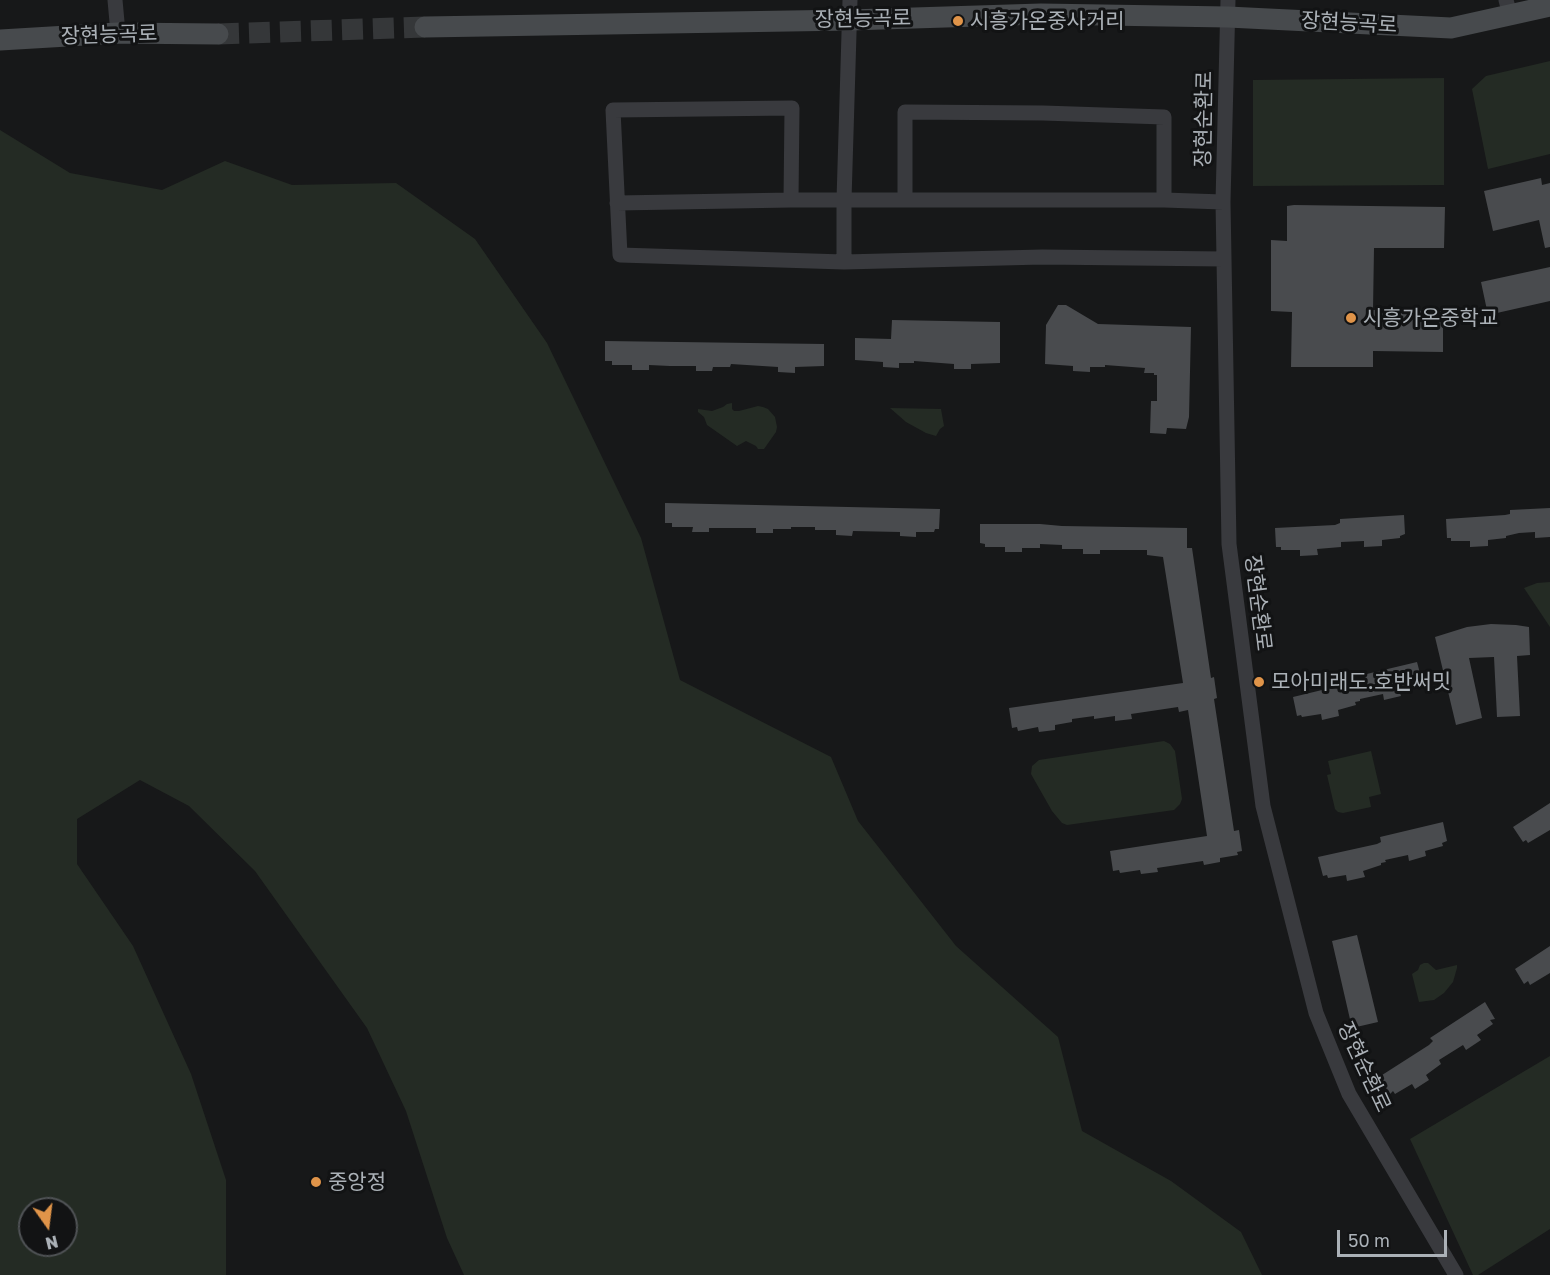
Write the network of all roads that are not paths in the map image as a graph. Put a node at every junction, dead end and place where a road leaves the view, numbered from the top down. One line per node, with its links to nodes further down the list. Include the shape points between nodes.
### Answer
1 (115, 0): 7 (street)
2 (1550, 6): 3 (main road, 장현능곡로)
3 (1508, 8): 4 (main road, 장현능곡로, via 1451,28)
4 (1228, 9): 5 (main road, 장현능곡로, via 1041,14); 14 (street, 장현순환로)
5 (850, 10): 6 (main road, 장현능곡로); 11 (street)
6 (425, 27)
7 (118, 33): 8 (main road, 장현능곡로); 9 (main road, 장현능곡로)
8 (218, 34)
9 (0, 40)
10 (791, 200): 11 (street); 15 (street); 15 (street, via 792,108 613,110)
11 (844, 200): 12 (street); 17 (street)
12 (905, 200): 13 (street); 13 (street, via 905,112 916,112 1164,117)
13 (1164, 200): 14 (street)
14 (1223, 202): 16 (street, 장현순환로)
15 (617, 203): 17 (street, via 620,255)
16 (1224, 259): 17 (street, via 1042,257); 18 (street, 장현순환로, via 1229,544 1263,806 1316,1013 1328,1043 1349,1094)
17 (844, 262)
18 (1456, 1275)

